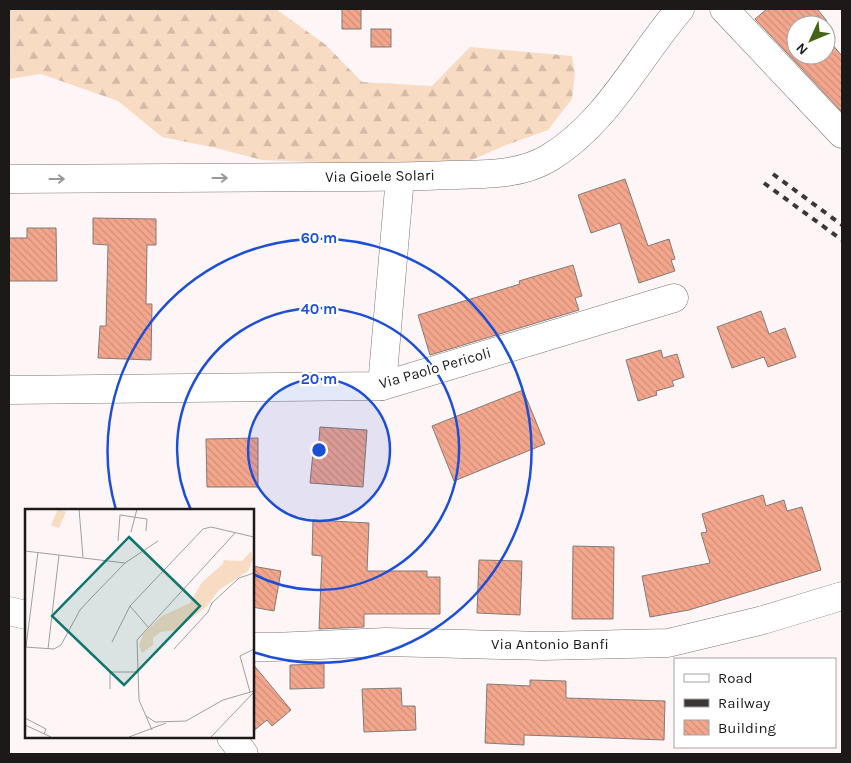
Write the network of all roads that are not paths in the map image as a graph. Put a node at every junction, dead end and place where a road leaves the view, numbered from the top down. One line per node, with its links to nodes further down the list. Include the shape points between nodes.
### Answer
1 (680, 9): 4 (street, Via Gioele Solari, via 602,112 578,137 547,159 509,172)
2 (724, 9): 3 (street)
3 (842, 134)
4 (400, 177): 5 (street, Via Gioele Solari, one-way to 4); 7 (street)
5 (9, 179)
6 (674, 298): 7 (street, Via Paolo Pericoli)
7 (382, 386): 8 (street, Via Paolo Pericoli)
8 (9, 390)
9 (842, 596): 12 (street, Via Antonio Banfi, via 763,620 668,643 543,646 386,642)
10 (9, 611): 11 (street)
11 (25, 615)
12 (254, 647)
13 (232, 738): 14 (street)
14 (244, 754)

